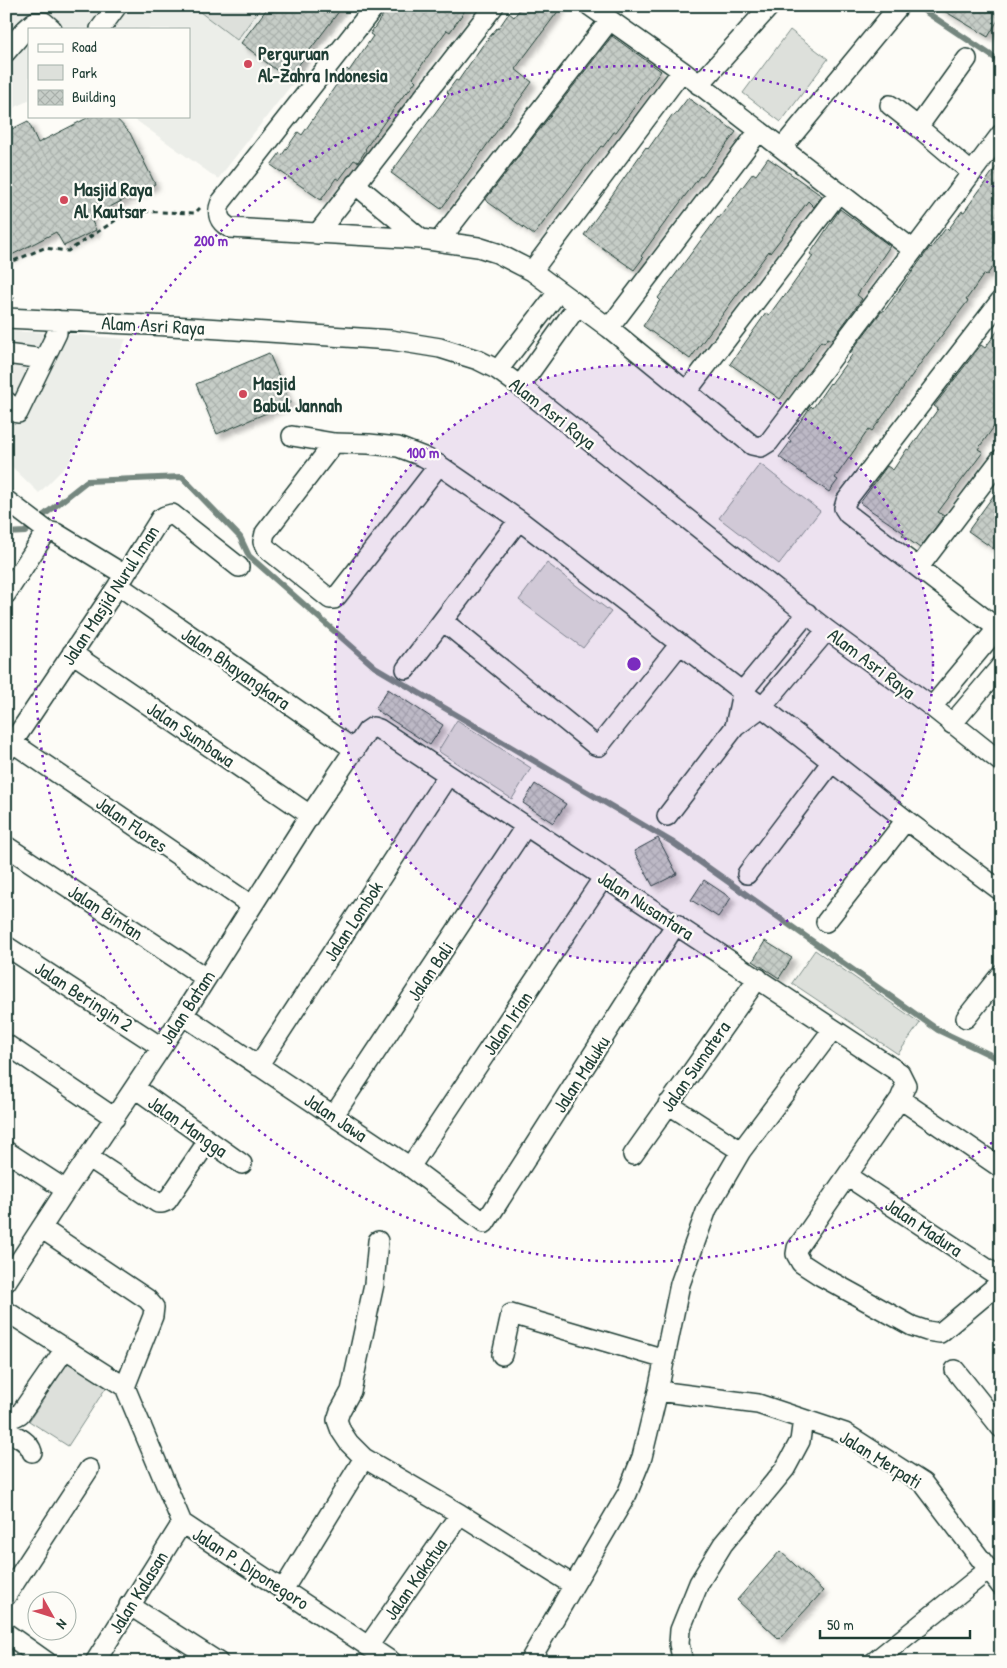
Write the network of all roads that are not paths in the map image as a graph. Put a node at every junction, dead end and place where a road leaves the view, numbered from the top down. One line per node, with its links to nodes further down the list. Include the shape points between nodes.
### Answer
1 (117, 6): 9 (street)
2 (375, 6): 22 (street, via 218,209 222,224 230,228)
3 (494, 6): 20 (street)
4 (590, 6): 7 (street)
5 (770, 6): 13 (street)
6 (899, 6): 18 (street)
7 (608, 21): 12 (street); 24 (street)
8 (51, 28): 10 (street, via 44,22 34,22)
9 (101, 28)
10 (6, 52)
11 (967, 59): 15 (street)
12 (682, 71): 13 (street); 26 (street)
13 (699, 85): 16 (street)
14 (890, 106): 15 (street)
15 (918, 127): 19 (street)
16 (759, 131): 18 (street); 32 (street)
17 (1001, 134): 19 (street)
18 (782, 148): 21 (street)
19 (972, 173): 25 (street)
20 (355, 184): 22 (street); 23 (street)
21 (839, 192): 25 (street); 37 (street)
22 (317, 234): 23 (street)
23 (421, 239): 24 (street)
24 (440, 241): 26 (street, via 478,247)
25 (912, 249): 37 (street, via 769,442 761,447 752,445)
26 (532, 271): 27 (street)
27 (559, 291): 29 (street); 35 (street)
28 (1001, 300): 47 (street, via 846,501 844,508 848,514)
29 (578, 305): 32 (street); 36 (street)
30 (6, 318): 31 (street, Alam Asri Raya)
31 (57, 320): 34 (street, via 56,333); 35 (street, Alam Asri Raya, via 391,340 440,348)
32 (609, 328): 37 (street)
33 (6, 354): 34 (street)
34 (44, 359): 38 (street, via 18,413)
35 (498, 370): 36 (street, Alam Asri Raya)
36 (520, 386): 50 (street, Alam Asri Raya)
37 (687, 391)
38 (6, 401)
39 (292, 436): 40 (street)
40 (334, 443): 42 (street, via 398,447); 42 (street, via 265,533 262,542 330,599 337,596)
41 (1001, 460): 47 (street)
42 (439, 465): 44 (street)
43 (7, 500): 45 (street, Jalan Bhayangkara)
44 (519, 520): 51 (street); 54 (street)
45 (47, 531): 48 (street, Jalan Bhayangkara, via 56,532); 49 (street)
46 (239, 567): 48 (street, Jalan Masjid Nurul Iman, via 172,514 160,519)
47 (919, 567): 52 (street)
48 (121, 580): 55 (street, Jalan Masjid Nurul Iman); 65 (street, Jalan Bhayangkara)
49 (6, 594)
50 (807, 613): 53 (street, Alam Asri Raya); 58 (street)
51 (443, 621): 54 (street, via 598,746); 57 (street)
52 (998, 624): 60 (street)
53 (827, 630): 59 (street); 60 (street, Alam Asri Raya)
54 (680, 644): 58 (street)
55 (72, 653): 64 (street, Jalan Masjid Nurul Iman); 69 (street, Jalan Sumbawa)
56 (1001, 666): 61 (street)
57 (406, 669)
58 (742, 692): 59 (street); 62 (street)
59 (762, 707): 62 (street); 67 (street)
60 (932, 707): 61 (street, Alam Asri Raya)
61 (952, 724): 66 (street, Alam Asri Raya)
62 (735, 726): 70 (street)
63 (367, 731): 65 (street, Jalan Batam); 68 (street, Jalan Nusantara, via 373,727 379,729)
64 (10, 748): 77 (street, Jalan Flores)
65 (355, 750): 69 (street, Jalan Batam)
66 (1001, 762)
67 (832, 763): 71 (street); 74 (street)
68 (448, 775): 72 (street, Jalan Nusantara); 89 (street, Jalan Lombok)
69 (310, 815): 77 (street, Jalan Batam)
70 (667, 816)
71 (906, 820): 76 (street); 78 (street)
72 (525, 826): 75 (street, Jalan Nusantara); 93 (street, Jalan Bali)
73 (6, 846): 82 (street, Jalan Bintan)
74 (747, 874)
75 (603, 878): 79 (street, Jalan Nusantara); 101 (street, Jalan Irian)
76 (1001, 891)
77 (251, 906): 82 (street, Jalan Batam)
78 (826, 922)
79 (676, 924): 83 (street, Jalan Nusantara); 105 (street, Jalan Maluku)
80 (6, 946): 88 (street, Jalan Beringin 2)
81 (1001, 974): 85 (street)
82 (206, 978): 84 (street, Jalan Batam)
83 (758, 978): 86 (street, Jalan Nusantara); 92 (street, Jalan Sumatera)
84 (183, 1015): 88 (street, Jalan Batam); 89 (street, Jalan Jawa)
85 (966, 1018)
86 (833, 1029): 91 (street, Jalan Nusantara, via 900,1073 906,1085); 97 (street)
87 (6, 1044): 94 (street)
88 (161, 1047): 90 (street, Jalan Batam)
89 (258, 1066): 93 (street, Jalan Jawa)
90 (135, 1088): 94 (street, Jalan Batam); 95 (street, Jalan Mangga)
91 (900, 1099): 102 (street); 103 (street)
92 (668, 1104): 97 (street); 98 (street, Jalan Sumatera)
93 (334, 1115): 101 (street, Jalan Jawa)
94 (115, 1118): 99 (street, Jalan Batam)
95 (208, 1141): 99 (street, via 162,1204); 100 (street, Jalan Mangga)
96 (6, 1151): 104 (street)
97 (741, 1151): 113 (street, via 707,1209 680,1284)
98 (633, 1155)
99 (88, 1157): 104 (street, Jalan Batam)
100 (242, 1164)
101 (410, 1167): 105 (street, Jalan Jawa)
102 (1001, 1168)
103 (847, 1176): 108 (street, Jalan Madura); 108 (street, via 797,1248 796,1254 801,1263 895,1317 926,1331 940,1332)
104 (66, 1190): 106 (street, Jalan Batam)
105 (485, 1223)
106 (42, 1228): 109 (street, Jalan Batam); 115 (street, via 148,1299 154,1307)
107 (378, 1241): 122 (street, via 374,1284 351,1391 337,1420 341,1431)
108 (1001, 1280)
109 (6, 1282)
110 (6, 1311): 111 (street)
111 (65, 1349): 115 (street); 117 (street, via 20,1414 14,1418)
112 (502, 1355): 113 (street, via 511,1314)
113 (665, 1359): 116 (street)
114 (955, 1370): 119 (street)
115 (125, 1387): 125 (street, Jalan P. Diponegoro)
116 (658, 1391): 118 (street, Jalan Merpati, via 758,1404); 127 (street, via 642,1457 627,1494)
117 (6, 1417)
118 (803, 1419): 126 (street, Jalan Merpati, via 844,1433 923,1483); 139 (street, via 800,1441 785,1469 723,1544 699,1583 680,1630)
119 (1001, 1428)
120 (6, 1431): 121 (street, via 27,1443)
121 (32, 1452)
122 (364, 1458): 124 (street); 129 (street)
123 (89, 1468): 130 (street)
124 (460, 1514): 127 (street); 133 (street, Jalan Kakatua)
125 (182, 1523): 129 (street, Jalan P. Diponegoro); 131 (street, Jalan Kalasan)
126 (988, 1570): 128 (street, Jalan Merpati); 140 (street)
127 (573, 1586): 138 (street)
128 (1001, 1586)
129 (283, 1590): 133 (street, Jalan P. Diponegoro)
130 (6, 1596)
131 (129, 1605): 135 (street, Jalan Kalasan); 136 (street)
132 (6, 1633): 134 (street)
133 (369, 1645): 137 (street, Jalan P. Diponegoro)
134 (47, 1662)
135 (95, 1662)
136 (218, 1662)
137 (392, 1662)
138 (529, 1662)
139 (683, 1662)
140 (874, 1662)

